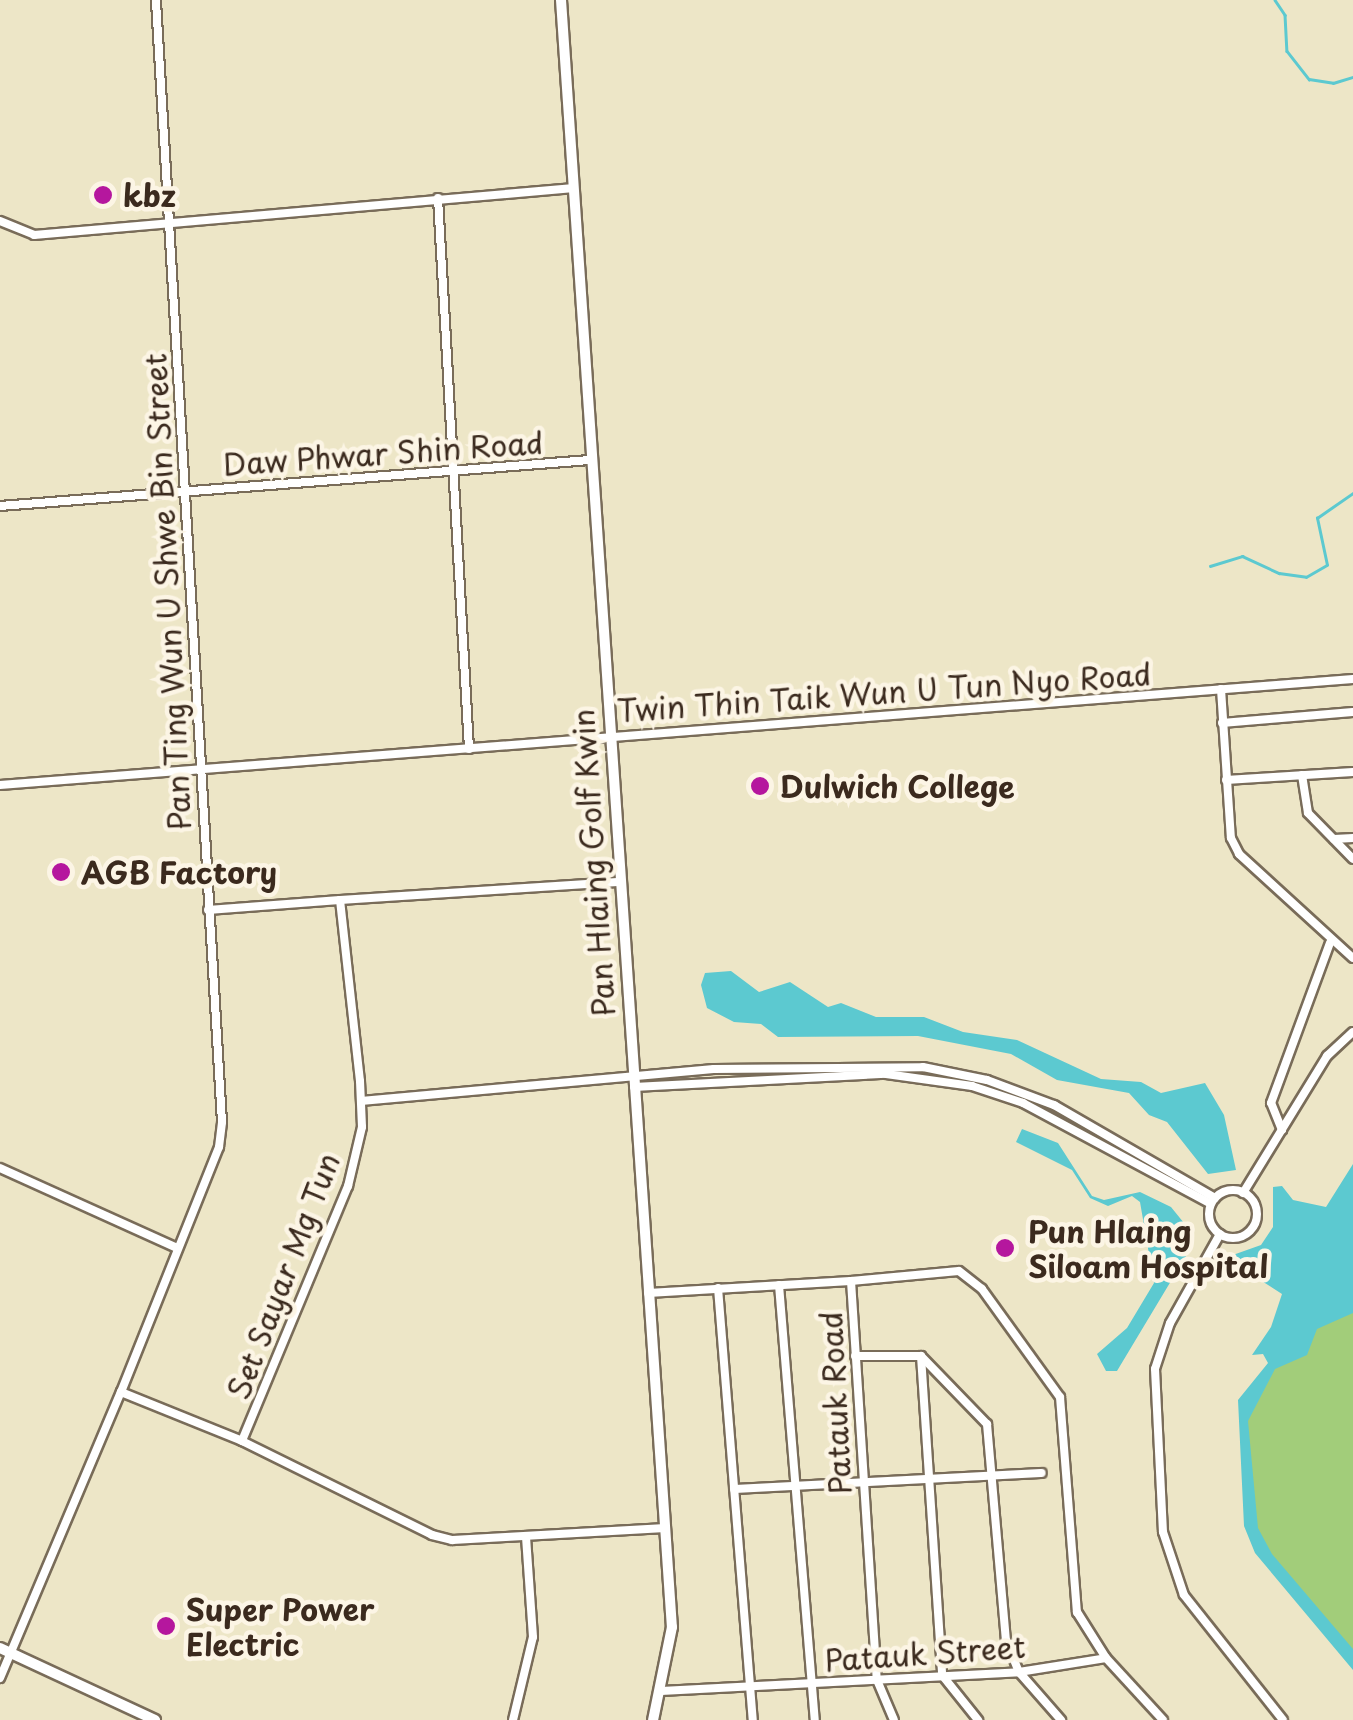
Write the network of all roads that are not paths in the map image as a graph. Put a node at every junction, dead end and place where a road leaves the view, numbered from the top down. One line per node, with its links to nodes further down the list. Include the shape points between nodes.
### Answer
1 (156, 0): 5 (street, Pan Ting Wun U Shwe Bin Street)
2 (561, 0): 3 (street, Pan Hlaing Golf Kwin)
3 (574, 188): 4 (street); 7 (street, Pan Hlaing Golf Kwin)
4 (438, 198): 5 (street); 8 (street)
5 (168, 220): 6 (street, via 34,234); 9 (street, Pan Ting Wun U Shwe Bin Street)
6 (0, 221)
7 (590, 460): 8 (street, Daw Phwar Shin Road); 15 (street, Pan Hlaing Golf Kwin)
8 (453, 471): 9 (street, Daw Phwar Shin Road); 16 (street)
9 (185, 491): 10 (street, Daw Phwar Shin Road); 17 (street, Pan Ting Wun U Shwe Bin Street)
10 (0, 506)
11 (1353, 679): 12 (street, Twin Thin Taik Wun U Tun Nyo Road)
12 (1221, 689): 14 (street); 15 (street, Twin Thin Taik Wun U Tun Nyo Road)
13 (1353, 712): 14 (street)
14 (1222, 723): 20 (street)
15 (610, 735): 16 (street, Twin Thin Taik Wun U Tun Nyo Road); 25 (street, Pan Hlaing Golf Kwin)
16 (469, 749): 17 (street, Twin Thin Taik Wun U Tun Nyo Road)
17 (199, 770): 21 (street, Twin Thin Taik Wun U Tun Nyo Road); 27 (street, Pan Ting Wun U Shwe Bin Street)
18 (1353, 772): 19 (street)
19 (1302, 775): 20 (street); 23 (street, via 1308,813)
20 (1226, 780): 28 (street, via 1231,838 1239,854)
21 (0, 785)
22 (1353, 838): 23 (street)
23 (1334, 840): 24 (street)
24 (1353, 859)
25 (617, 882): 26 (street); 31 (street, Pan Hlaing Golf Kwin)
26 (340, 900): 27 (street); 32 (street, Set Sayar Mg Tun)
27 (208, 910): 38 (street, Pan Ting Wun U Shwe Bin Street, via 222,1122 219,1147)
28 (1330, 943): 29 (street); 33 (street, via 1271,1103)
29 (1353, 958)
30 (1353, 1032): 33 (street, via 1328,1056)
31 (634, 1082): 32 (street); 36 (street, via 886,1074 972,1086 1029,1106); 42 (street, Pan Hlaing Golf Kwin)
32 (361, 1101): 46 (street, Set Sayar Mg Tun, via 348,1186)
33 (1282, 1130): 35 (street)
34 (0, 1168): 38 (street)
35 (1243, 1193): 36 (street); 37 (street, via 1257,1210 1255,1224 1240,1237)
36 (1213, 1201): 37 (street, via 1210,1220)
37 (1220, 1234): 73 (street, via 1170,1323 1155,1370 1163,1532 1184,1595)
38 (177, 1248): 45 (street, Pan Ting Wun U Shwe Bin Street)
39 (850, 1281): 40 (street, Patauk Road); 43 (street, Patauk Road); 56 (street, via 959,1271 982,1289 1060,1397 1077,1612)
40 (779, 1286): 41 (street, Patauk Road); 51 (street)
41 (718, 1288): 42 (street, Patauk Road); 52 (street)
42 (648, 1293): 53 (street, Pan Hlaing Golf Kwin)
43 (855, 1356): 44 (street); 50 (street, Patauk Road)
44 (920, 1356): 48 (street, via 986,1424); 49 (street)
45 (121, 1392): 46 (street); 55 (street, Pan Ting Wun U Shwe Bin Street)
46 (242, 1441): 54 (street, via 432,1535)
47 (1042, 1473): 48 (street)
48 (992, 1477): 49 (street); 57 (street, via 1006,1640)
49 (927, 1482): 50 (street); 58 (street)
50 (862, 1484): 51 (street); 60 (street, Patauk Road)
51 (796, 1488): 52 (street); 61 (street)
52 (734, 1489): 62 (street)
53 (666, 1528): 54 (street); 63 (street, Pan Hlaing Golf Kwin, via 672,1627)
54 (526, 1536): 65 (street, via 532,1637)
55 (5, 1651): 59 (street, Pan Ting Wun U Shwe Bin Street); 64 (street)
56 (1106, 1658): 57 (street, Patauk Street); 72 (street)
57 (1019, 1672): 58 (street, Patauk Street); 71 (street)
58 (942, 1674): 60 (street, Patauk Street); 70 (street)
59 (0, 1678)
60 (878, 1680): 61 (street, Patauk Street); 69 (street, Patauk Road)
61 (811, 1684): 62 (street, Patauk Street); 68 (street)
62 (750, 1687): 63 (street, Patauk Street); 67 (street)
63 (661, 1691): 66 (street, Pan Hlaing Golf Kwin)
64 (155, 1720)
65 (513, 1720)
66 (654, 1720)
67 (754, 1720)
68 (815, 1720)
69 (894, 1720)
70 (978, 1720)
71 (1061, 1720)
72 (1163, 1720)
73 (1283, 1720)

